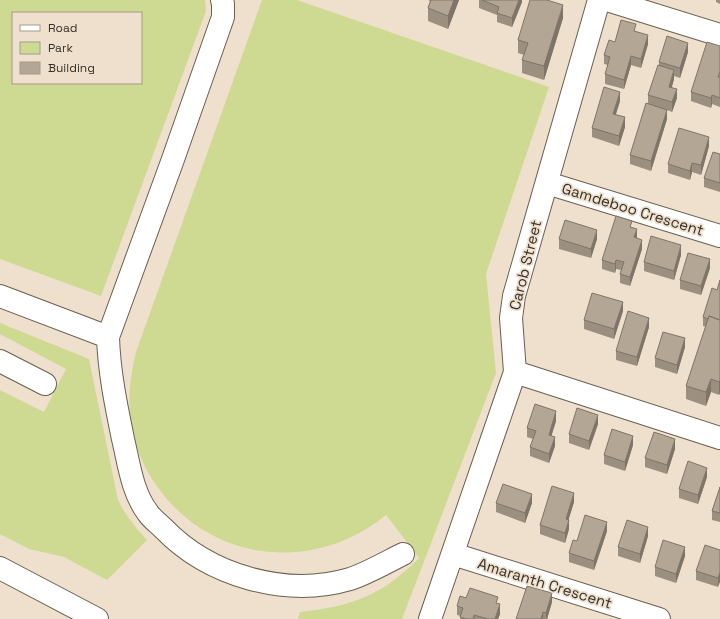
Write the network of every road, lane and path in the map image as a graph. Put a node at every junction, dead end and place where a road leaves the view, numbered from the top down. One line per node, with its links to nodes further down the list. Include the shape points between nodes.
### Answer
1 (222, 0): 8 (street, via 223,17)
2 (599, 0): 5 (street, Carob Street)
3 (606, 0): 4 (street)
4 (720, 35)
5 (547, 183): 6 (street, Gamdeboo Crescent); 10 (street, Carob Street, via 514,296 511,318)
6 (720, 236)
7 (0, 296): 8 (street)
8 (108, 337): 13 (street, via 118,415 131,476 148,513 176,542 217,567 262,581 287,585 316,585 351,578)
9 (0, 361): 11 (street)
10 (515, 372): 12 (street); 14 (street, Carob Street)
11 (45, 384)
12 (720, 438)
13 (402, 554)
14 (453, 554): 17 (street, Carob Street); 18 (street, Amaranth Crescent)
15 (0, 568): 16 (street)
16 (98, 619)
17 (430, 619)
18 (659, 619)

